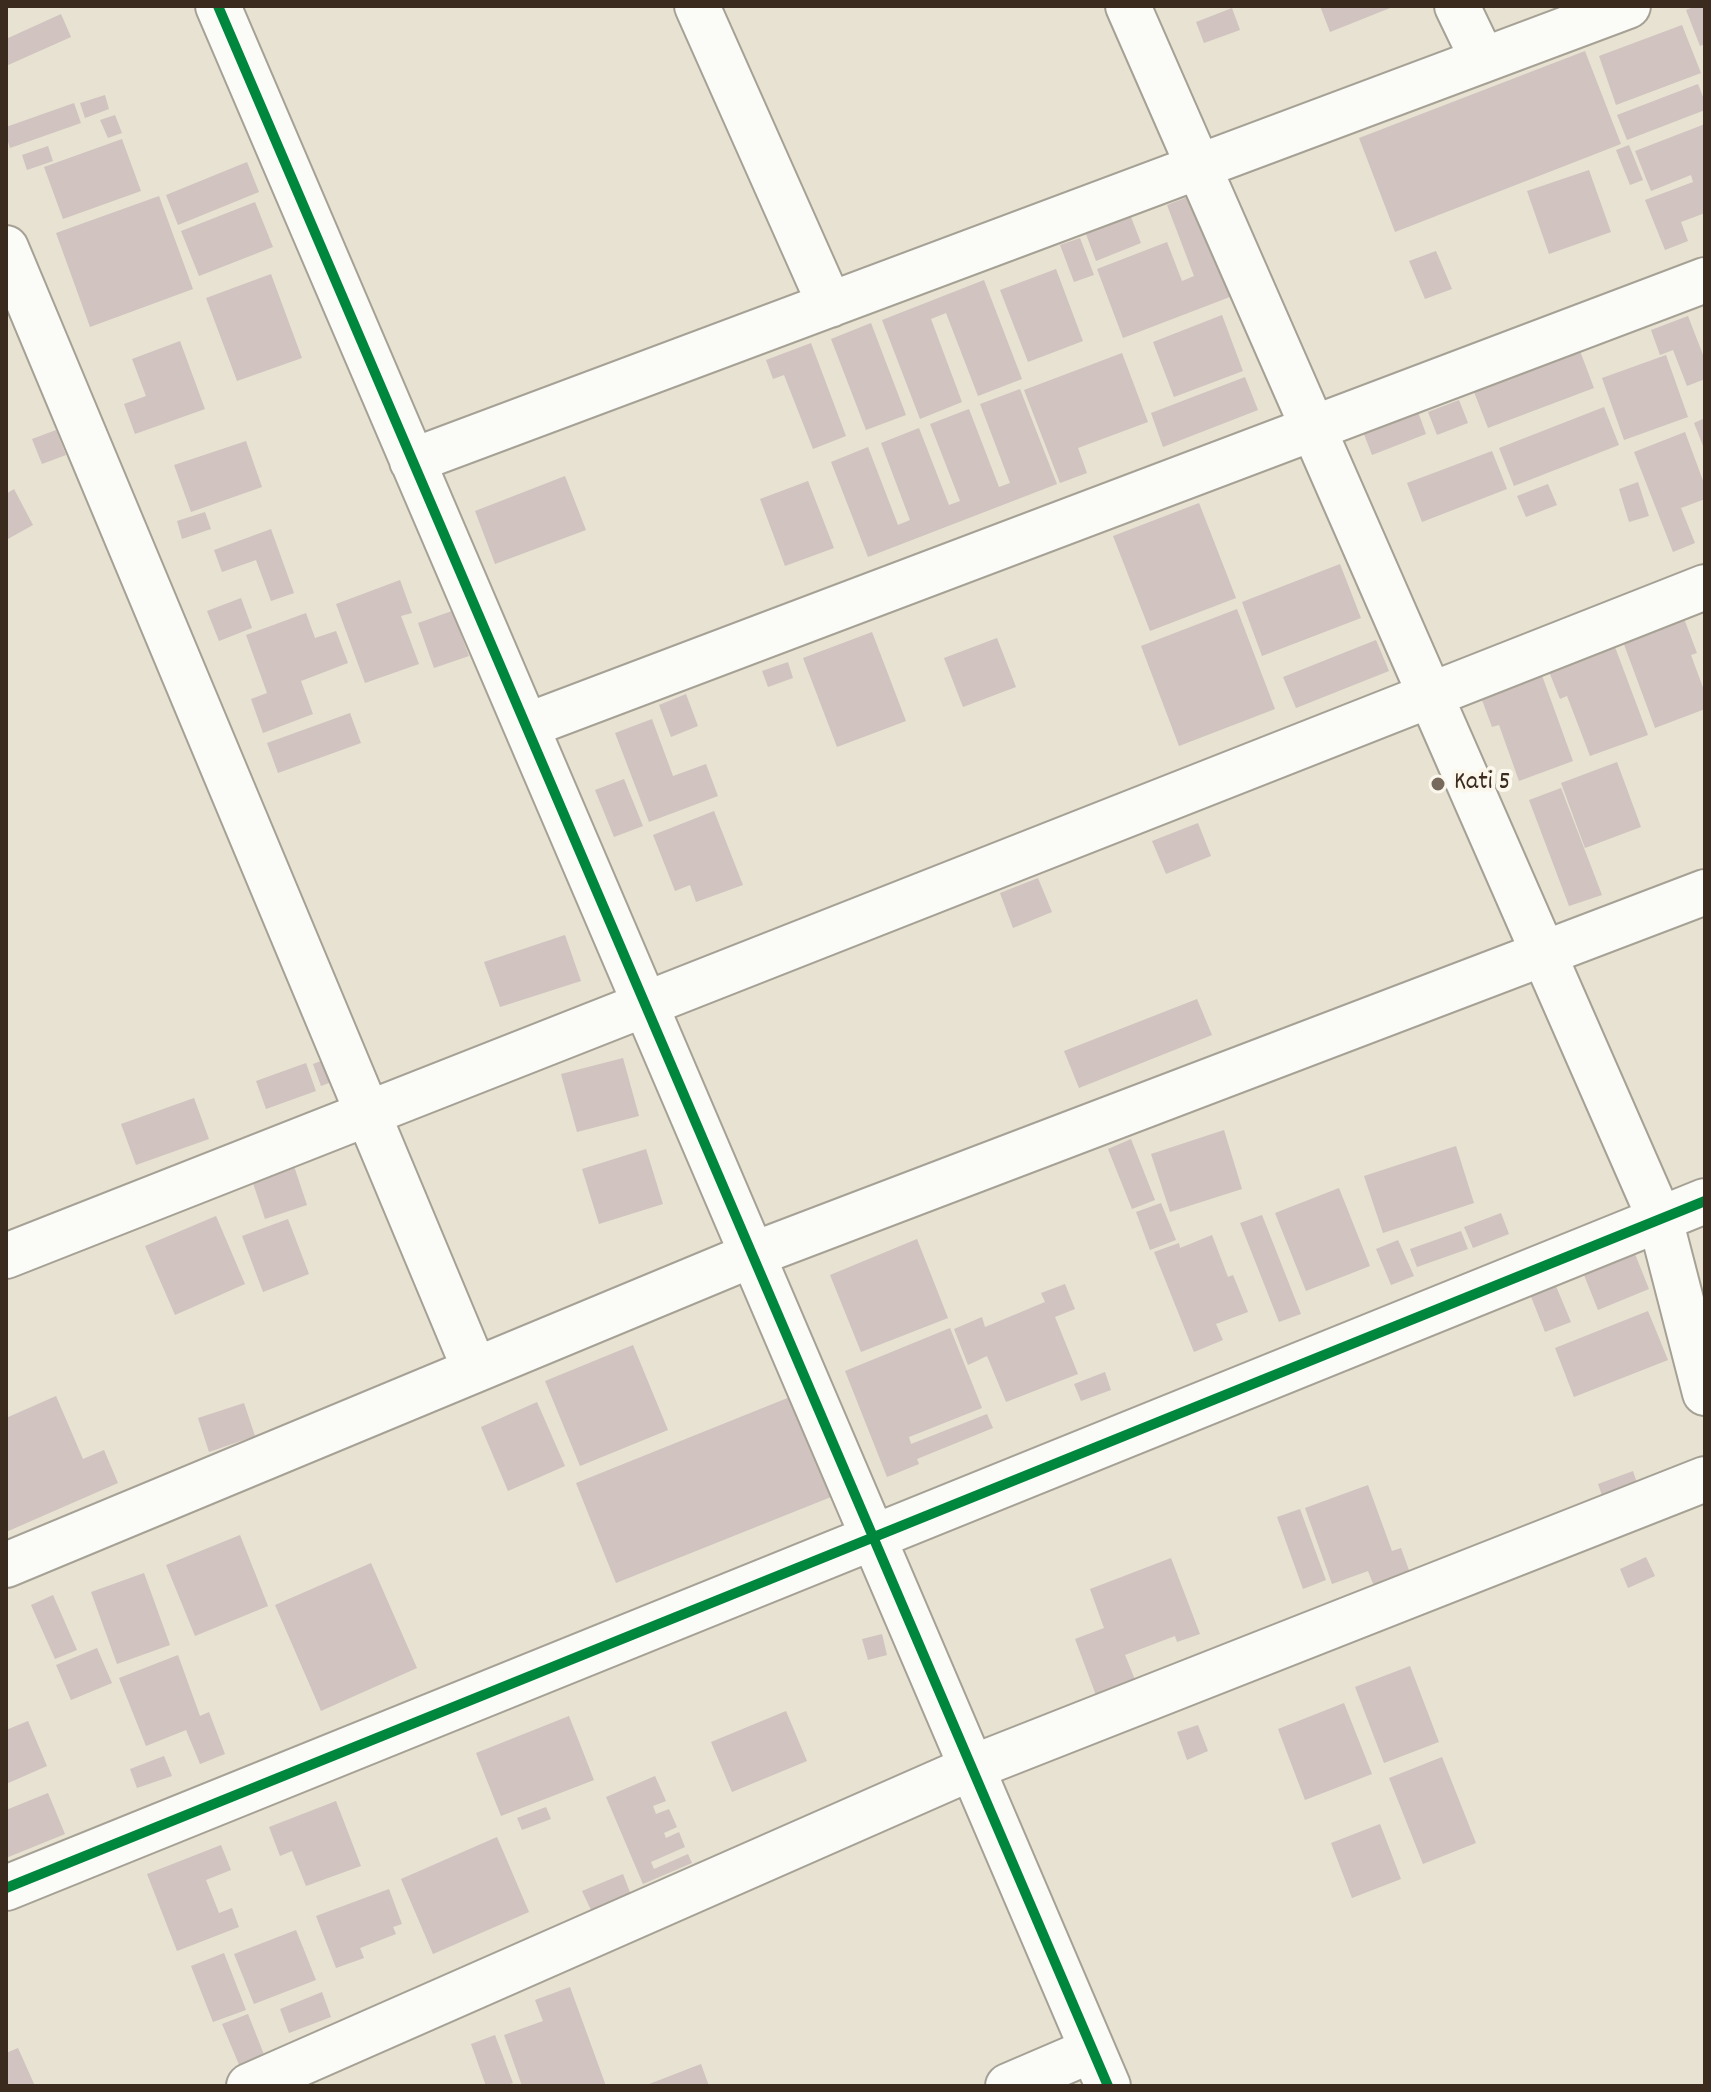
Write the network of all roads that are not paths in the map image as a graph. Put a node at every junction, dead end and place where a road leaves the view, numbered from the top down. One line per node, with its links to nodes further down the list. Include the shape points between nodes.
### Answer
1 (218, 6): 12 (street)
2 (697, 6): 10 (street)
3 (1128, 6): 7 (street)
4 (1457, 6): 6 (street)
5 (1628, 6): 6 (street)
6 (1483, 60): 7 (street)
7 (1198, 167): 10 (street); 11 (street)
8 (6, 248): 19 (street)
9 (1705, 280): 11 (street)
10 (830, 305): 12 (street)
11 (1313, 428): 14 (street); 15 (street)
12 (412, 461): 15 (street)
13 (1705, 587): 14 (street)
14 (1430, 695): 17 (street); 18 (street)
15 (526, 726): 18 (street)
16 (1705, 892): 17 (street)
17 (1544, 953): 21 (street); 22 (street)
18 (645, 1005): 19 (street); 22 (street)
19 (368, 1114): 23 (street); 24 (street)
20 (1705, 1201): 21 (street)
21 (1660, 1219): 25 (street); 27 (street)
22 (752, 1255): 24 (street); 27 (street)
23 (6, 1256)
24 (475, 1370): 28 (street)
25 (1705, 1393)
26 (1705, 1479): 29 (street)
27 (873, 1538): 29 (street); 30 (street)
28 (6, 1565)
29 (971, 1768): 31 (street); 32 (street)
30 (6, 1888)
31 (1100, 2068): 33 (street)
32 (249, 2086)
33 (1008, 2086)

